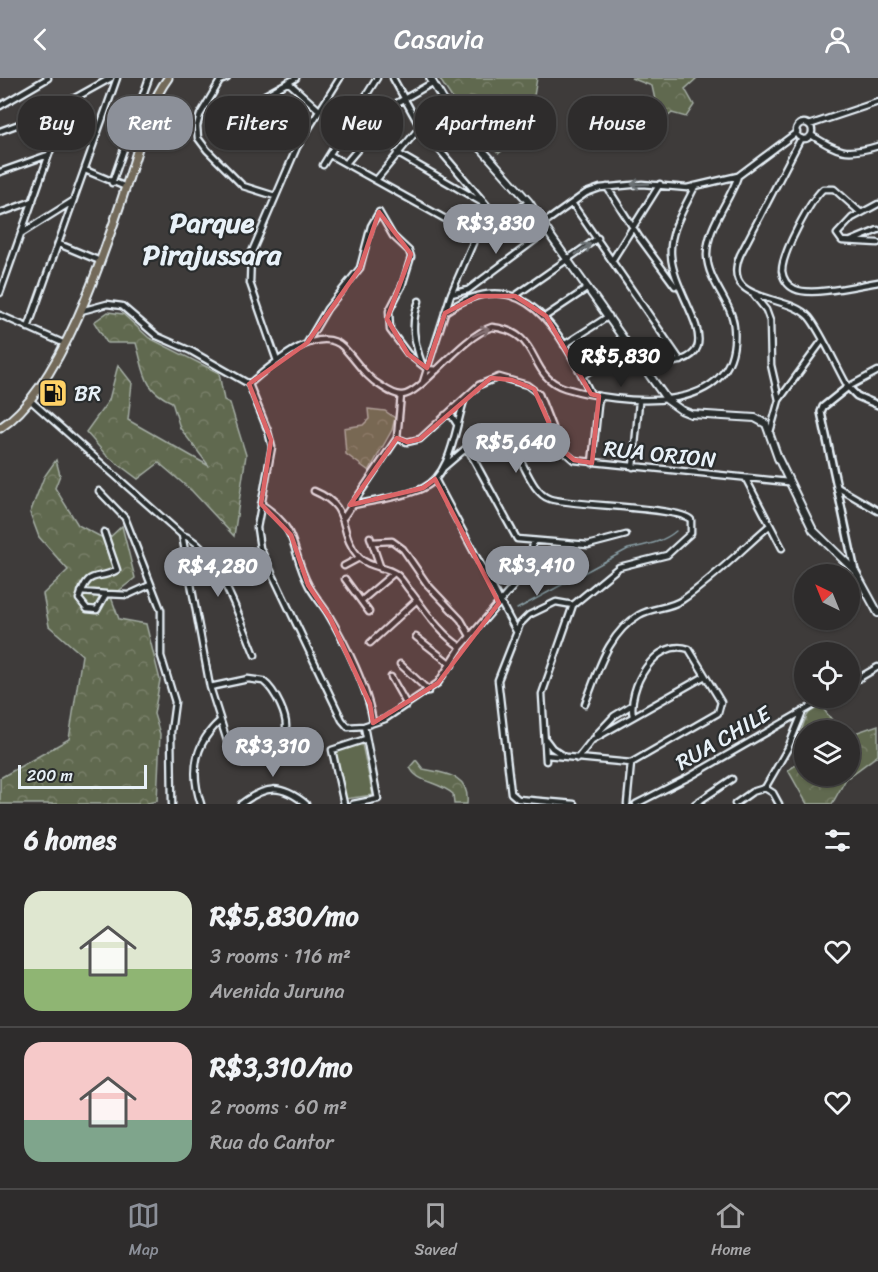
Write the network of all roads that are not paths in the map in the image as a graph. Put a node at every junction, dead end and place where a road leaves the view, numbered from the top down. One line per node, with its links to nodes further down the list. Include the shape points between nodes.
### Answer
1 (48, 78): 18 (street)
2 (111, 78): 13 (street)
3 (117, 78): 40 (street)
4 (149, 78): 45 (street)
5 (168, 78): 48 (main road, via 148,116)
6 (227, 78): 51 (street, via 220,81 198,120 198,138 243,186)
7 (296, 78): 12 (street)
8 (340, 78): 19 (street)
9 (377, 78): 15 (street)
10 (393, 78): 16 (street)
11 (431, 80): 16 (street); 54 (main road, via 472,141)
12 (288, 82): 14 (street); 19 (street)
13 (81, 96)
14 (266, 96)
15 (366, 96)
16 (404, 99): 20 (street)
17 (878, 102): 22 (street)
18 (0, 106)
19 (319, 110): 23 (street)
20 (415, 118)
21 (18, 125): 24 (street)
22 (809, 125): 25 (street, via 802,124); 27 (street)
23 (309, 127)
24 (0, 132)
25 (797, 132): 28 (street); 42 (street)
26 (415, 133): 35 (street)
27 (811, 135): 28 (street); 29 (street, via 847,153)
28 (801, 138): 80 (street, via 737,262 738,279)
29 (878, 146)
30 (50, 150): 37 (street)
31 (297, 150): 51 (street)
32 (333, 150): 36 (street)
33 (357, 150): 38 (street)
34 (439, 150): 44 (street)
35 (397, 153): 43 (street); 50 (street)
36 (330, 154): 38 (street); 39 (street)
37 (49, 155): 41 (street); 52 (street)
38 (347, 162): 43 (street)
39 (323, 165)
40 (85, 170): 45 (street); 53 (street)
41 (0, 172)
42 (738, 176): 47 (street); 113 (street, via 710,235 707,255 733,318 731,353 726,366 710,384)
43 (377, 179): 66 (street)
44 (466, 182): 50 (street); 57 (street)
45 (112, 183): 48 (street)
46 (660, 184): 47 (street); 49 (street, one-way to 49); 62 (street)
47 (695, 186): 77 (street, via 671,243)
48 (126, 187): 73 (main road)
49 (607, 187): 55 (street, via 592,190); 62 (street)
50 (459, 190): 57 (street)
51 (275, 196): 97 (street, via 254,242 248,268)
52 (33, 201): 58 (street); 65 (street)
53 (73, 201): 65 (street); 70 (street)
54 (529, 202): 60 (street); 61 (main road)
55 (572, 203): 61 (street); 67 (street)
56 (878, 204): 59 (street)
57 (488, 206): 60 (street)
58 (0, 213)
59 (861, 213): 68 (street, via 839,230 838,238); 74 (street, via 834,189 823,189 790,244 782,273 796,290)
60 (501, 222): 66 (street)
61 (544, 224): 64 (main road)
62 (634, 228): 71 (street); 77 (street)
63 (878, 230): 68 (street)
64 (548, 231): 72 (main road); 76 (street)
65 (22, 233): 78 (street)
66 (476, 236): 79 (street)
67 (598, 238): 71 (street); 72 (street, one-way to 67)
68 (848, 242): 69 (street)
69 (878, 243)
70 (58, 244): 73 (street); 91 (street)
71 (613, 259): 98 (street)
72 (567, 260): 75 (main road); 81 (street)
73 (100, 261): 86 (main road)
74 (878, 282)
75 (588, 288): 89 (street); 90 (main road)
76 (468, 290): 79 (street); 82 (street)
77 (678, 290): 98 (street, via 699,332 696,347)
78 (0, 293)
79 (451, 294): 87 (street)
80 (754, 295): 83 (street); 85 (street)
81 (514, 296): 82 (street); 89 (street)
82 (473, 297): 87 (street)
83 (767, 298): 85 (street); 92 (street, via 806,315)
84 (418, 301): 99 (street, via 413,338)
85 (766, 310): 114 (street, via 772,328 771,365)
86 (79, 311): 93 (main road); 106 (street, via 107,304 122,306 154,334)
87 (445, 312): 101 (street)
88 (0, 315): 91 (street)
89 (546, 316): 95 (street)
90 (609, 316): 95 (street); 96 (main road)
91 (28, 328): 93 (street)
92 (822, 341): 107 (street); 114 (street)
93 (63, 343): 112 (main road)
94 (307, 343): 97 (street); 99 (street, via 327,309 360,268 371,226 379,212 411,257 389,311 388,324 403,349); 109 (street, via 335,341 376,383)
95 (564, 345): 104 (street)
96 (629, 345): 100 (main road); 104 (street)
97 (277, 361): 106 (street)
98 (681, 362): 100 (street)
99 (422, 364): 101 (street)
100 (642, 364): 113 (main road)
101 (427, 369): 102 (street); 105 (street)
102 (436, 370): 105 (street); 108 (street, one-way to 108, via 471,337 492,327 523,339 549,380)
103 (878, 371): 107 (street)
104 (582, 376): 108 (street)
105 (423, 382): 109 (street)
106 (249, 384): 132 (street, via 271,440)
107 (848, 387): 116 (street, via 857,396); 129 (street, via 820,412)
108 (591, 394): 110 (street)
109 (401, 395): 121 (street)
110 (599, 396): 115 (street); 123 (street)
111 (465, 398): 117 (street, RUA ORION); 118 (street); 123 (street, RUA ORION, via 491,378 527,385 539,394 565,454)
112 (30, 400): 119 (main road); 138 (street)
113 (667, 400): 115 (street); 120 (main road, via 691,414 755,418 766,424)
114 (778, 400): 120 (street)
115 (639, 402): 124 (street)
116 (878, 405)
117 (445, 415): 118 (street, via 452,416); 121 (street, RUA ORION, via 414,442)
118 (457, 424): 125 (street)
119 (0, 428)
120 (770, 432): 128 (main road)
121 (397, 438): 133 (street)
122 (468, 449): 125 (street); 140 (street, via 514,536); 156 (street, via 485,432 497,430 509,440 546,497 679,513 691,520 691,534 675,549 659,558 619,567)
123 (592, 463): 124 (street, RUA ORION)
124 (633, 467): 127 (street, RUA ORION)
125 (443, 468): 126 (street)
126 (435, 479): 133 (street, via 423,488); 155 (street)
127 (746, 479): 128 (street, RUA ORION); 136 (street)
128 (788, 482): 143 (main road, via 813,530)
129 (837, 488): 134 (street); 144 (street)
130 (99, 491): 150 (street, via 125,518)
131 (314, 491): 135 (street, via 330,499)
132 (261, 504): 182 (street, via 281,519 291,535 308,585 330,618 370,704); 183 (street, via 257,528 260,549 342,720 348,727)
133 (350, 506): 135 (street)
134 (878, 511)
135 (344, 517): 142 (street, via 348,540)
136 (770, 526): 141 (street); 175 (street, via 679,602 639,615 628,624 602,660)
137 (104, 532): 151 (street, via 117,570 93,574)
138 (182, 535): 166 (street, via 195,541 214,566); 173 (street)
139 (626, 535): 140 (street, via 599,544)
140 (533, 542): 155 (street, via 531,566)
141 (782, 548)
142 (360, 558): 145 (street); 146 (street)
143 (848, 564)
144 (853, 564)
145 (344, 566)
146 (381, 569): 147 (street); 162 (street, via 371,540 392,541 403,549)
147 (394, 573): 153 (street); 154 (street)
148 (345, 579): 154 (street)
149 (860, 580): 158 (main road)
150 (150, 585): 152 (street, via 128,595); 192 (street, via 161,610 161,656 175,702 171,732)
151 (81, 592): 152 (street); 152 (street, via 79,599 87,609 97,610)
152 (106, 594)
153 (417, 600): 164 (street); 165 (street)
154 (361, 601): 157 (street)
155 (499, 603): 159 (street); 162 (street)
156 (573, 605): 160 (street, via 556,602); 185 (street, via 542,694)
157 (369, 612)
158 (878, 613)
159 (508, 617): 160 (street); 161 (street)
160 (520, 624): 161 (street)
161 (516, 631): 198 (street, via 497,688 509,789 518,799)
162 (470, 636): 165 (street)
163 (416, 637): 168 (street)
164 (370, 643)
165 (461, 646): 168 (street)
166 (255, 656)
167 (400, 664): 174 (street)
168 (452, 665): 174 (street)
169 (878, 667): 172 (street)
170 (705, 676): 177 (street, via 689,649 665,649 646,669); 180 (street); 189 (street, via 721,702 718,713)
171 (391, 677): 176 (street)
172 (860, 678)
173 (210, 687): 181 (street); 181 (street, via 248,679 263,681 274,693 287,729 280,737 236,754 229,747)
174 (429, 691): 176 (street)
175 (585, 704)
176 (407, 705): 182 (street)
177 (632, 705): 180 (street); 186 (street, via 614,716)
178 (808, 708): 179 (street, RUA CHILE)
179 (803, 711): 191 (street); 200 (street, RUA CHILE)
180 (633, 716): 186 (street)
181 (220, 721): 193 (street, via 204,737 198,750 195,777)
182 (373, 723): 183 (street)
183 (364, 726): 184 (street)
184 (366, 740): 196 (street, via 332,750); 197 (street, via 378,799)
185 (546, 740): 187 (street); 187 (street, via 546,758)
186 (592, 740): 188 (street)
187 (566, 757): 188 (street)
188 (577, 759): 189 (street)
189 (631, 763): 199 (street)
190 (732, 779): 201 (street)
191 (765, 788): 202 (street); 203 (street)
192 (172, 804)
193 (201, 804)
194 (241, 804): 195 (street, via 257,792 270,789 285,791)
195 (306, 804)
196 (344, 804)
197 (356, 804)
198 (574, 804)
199 (627, 804)
200 (636, 804)
201 (695, 804)
202 (735, 804)
203 (779, 804)

